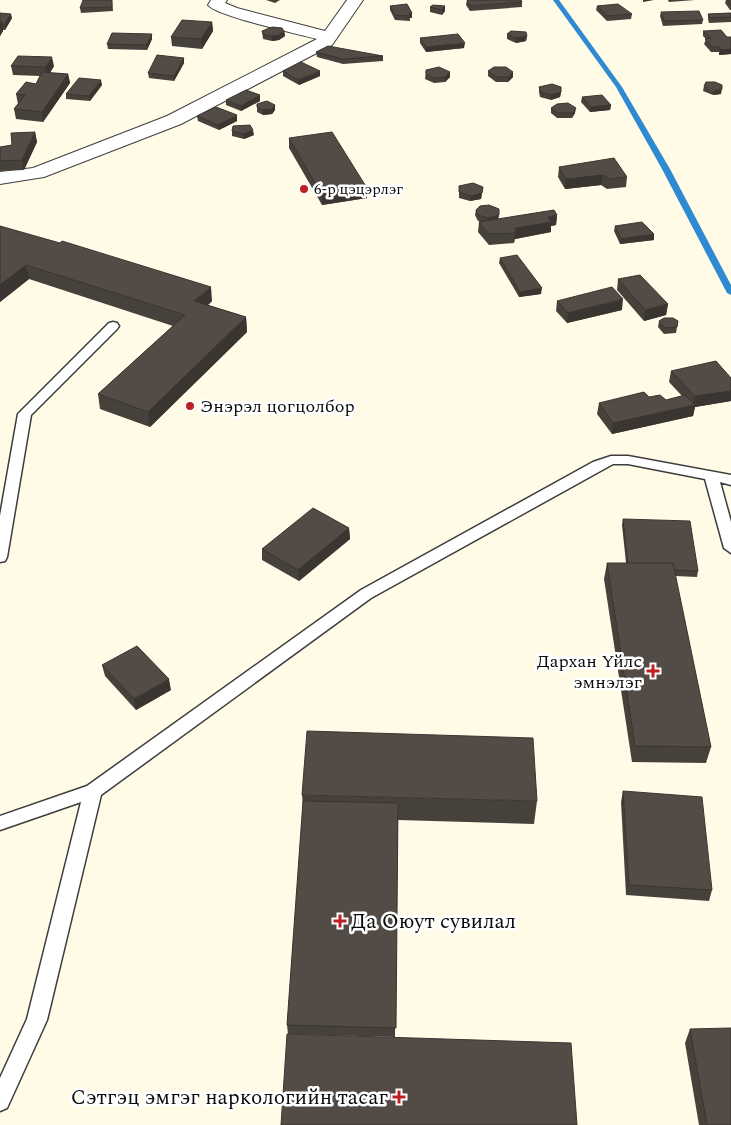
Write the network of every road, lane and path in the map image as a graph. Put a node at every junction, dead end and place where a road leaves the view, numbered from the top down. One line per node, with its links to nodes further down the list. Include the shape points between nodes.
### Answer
1 (218, 0): 3 (street, via 216,5 231,11)
2 (355, 0): 3 (street)
3 (328, 37): 4 (street, via 174,120 38,173)
4 (0, 178)
5 (113, 326): 9 (lane, via 25,414)
6 (711, 476): 7 (lane); 8 (lane); 10 (lane, via 628,460 611,460 598,465 366,594)
7 (731, 480)
8 (731, 548)
9 (0, 557)
10 (93, 791): 11 (lane); 12 (lane, via 36,1020)
11 (0, 823)
12 (0, 1101)

